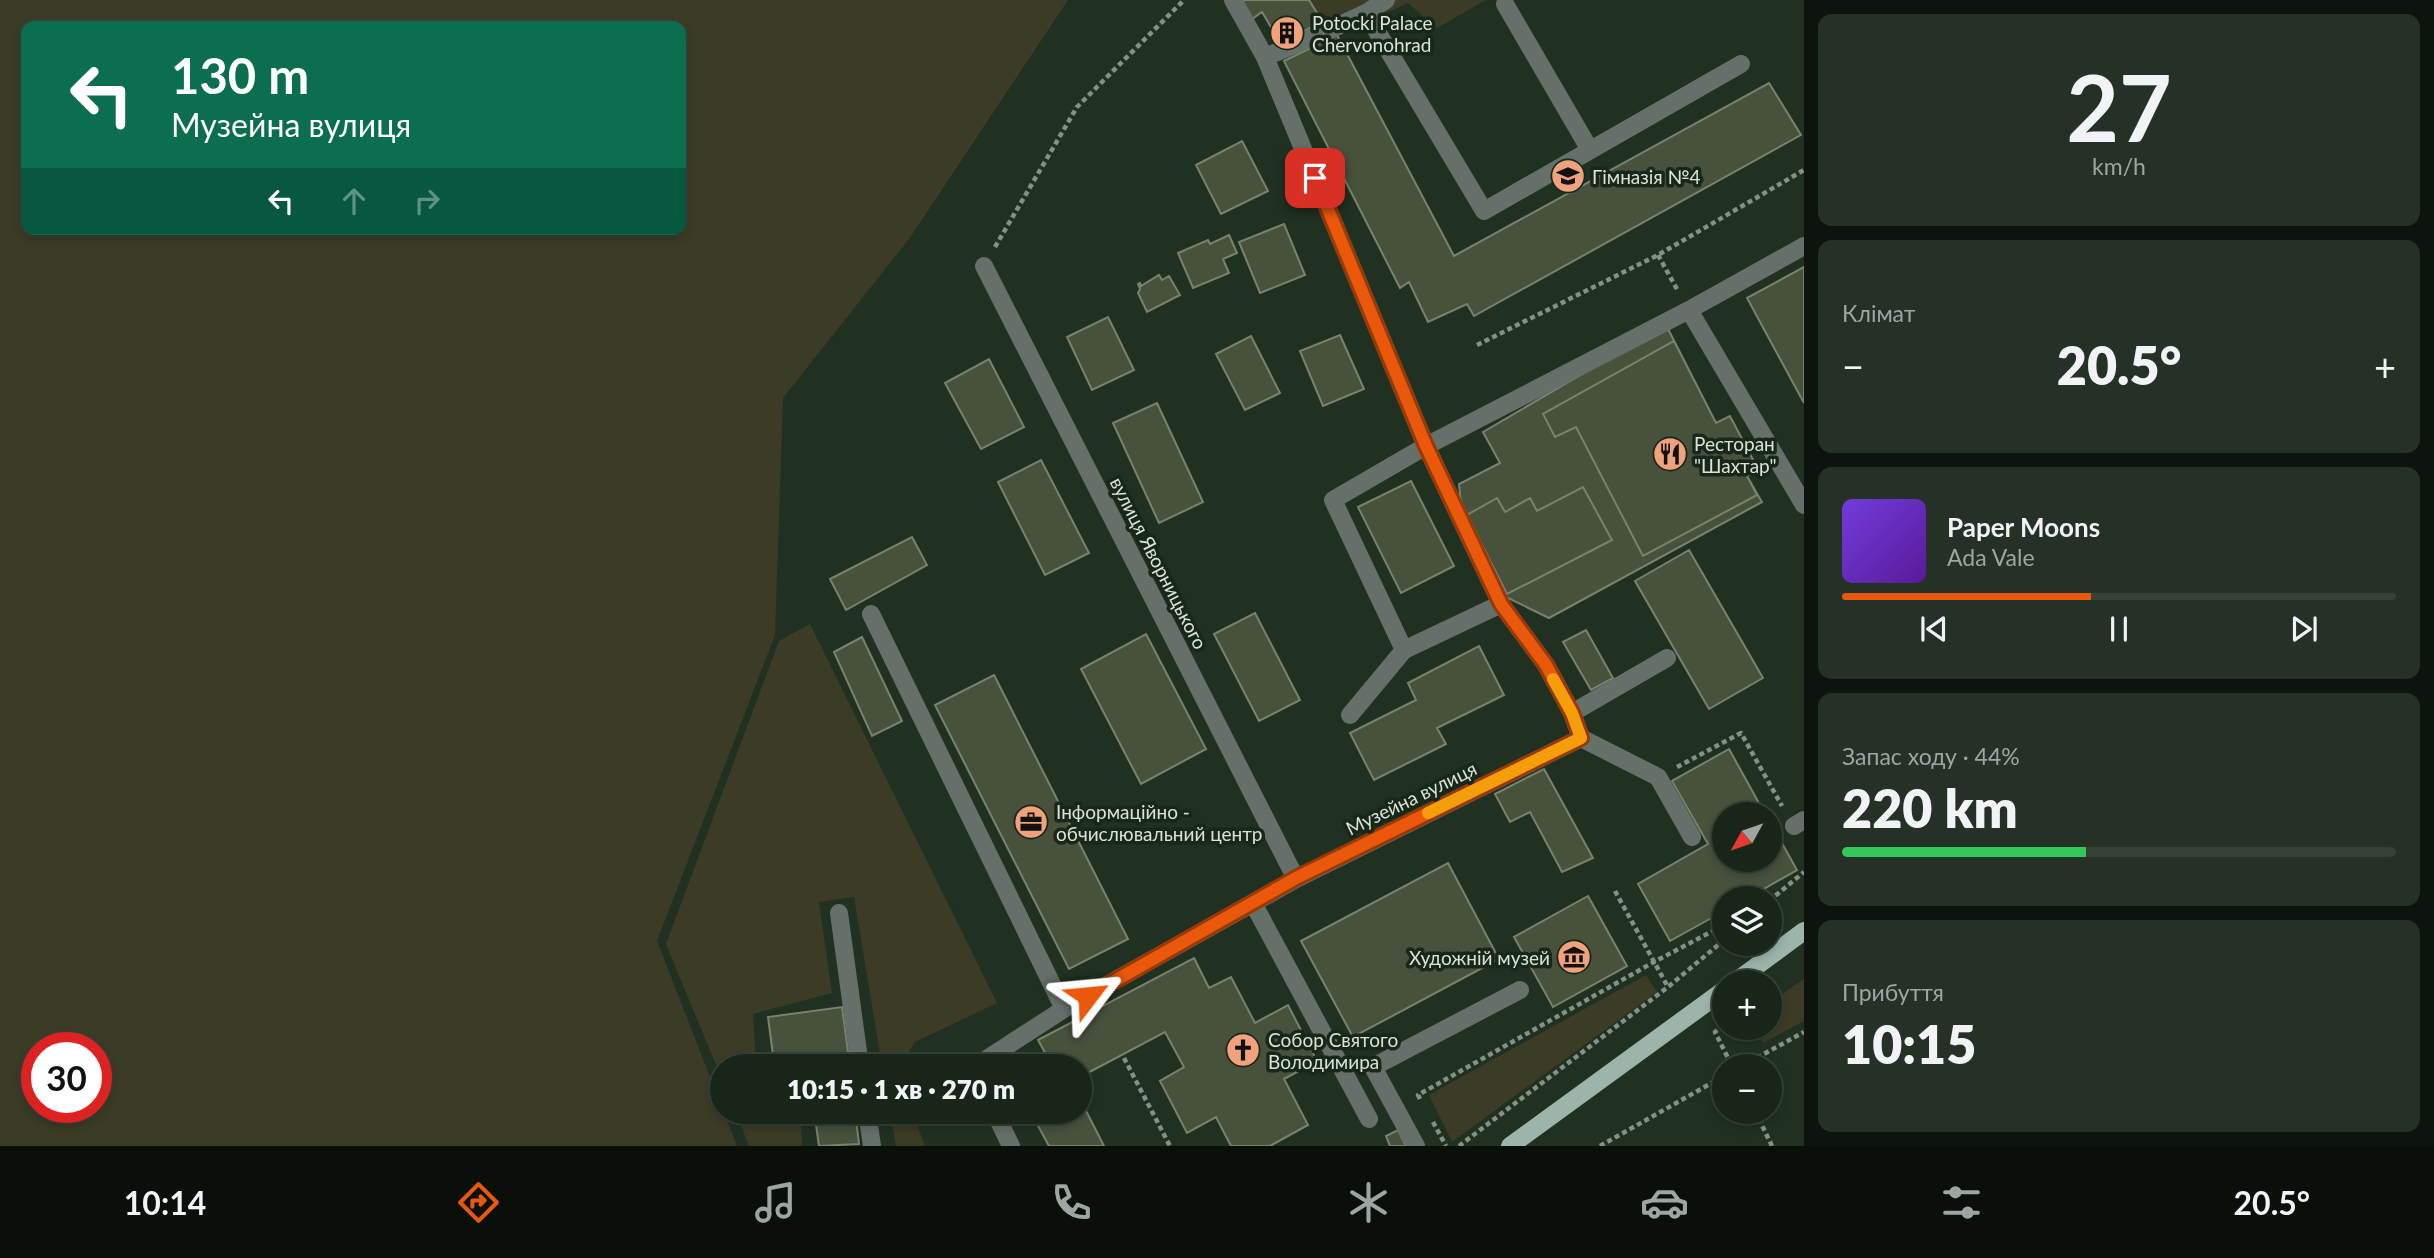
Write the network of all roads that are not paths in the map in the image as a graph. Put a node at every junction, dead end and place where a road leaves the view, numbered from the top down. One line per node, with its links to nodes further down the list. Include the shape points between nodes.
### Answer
1 (1233, 0): 5 (street)
2 (1386, 0): 4 (street)
3 (1505, 4): 7 (street)
4 (1366, 13): 5 (street); 7 (street, via 1484,211)
5 (1265, 57): 11 (street)
6 (1741, 64): 7 (street)
7 (1590, 150)
8 (1804, 246): 10 (street)
9 (984, 266): 21 (street, вулиця Яворницького)
10 (1689, 310): 11 (street); 12 (street)
11 (1426, 446): 13 (street); 15 (street, via 1333,500)
12 (1804, 505)
13 (1501, 604): 15 (street); 17 (street, via 1546,665)
14 (871, 614): 28 (street)
15 (1404, 650): 18 (street)
16 (1667, 658): 17 (street)
17 (1572, 713): 19 (street)
18 (1350, 715)
19 (1581, 738): 20 (street, via 1658,777); 21 (street, Музейна вулиця)
20 (1692, 837)
21 (1296, 878): 22 (street, Музейна вулиця)
22 (1253, 903): 28 (street, Музейна вулиця); 31 (street)
23 (839, 913): 29 (street)
24 (1804, 931): 25 (main road)
25 (1751, 970)
26 (1520, 990): 36 (street, via 1373,1067)
27 (1712, 999): 37 (main road)
28 (1064, 1009): 30 (street, Музейна вулиця)
29 (858, 1054)
30 (995, 1054)
31 (1369, 1119)
32 (869, 1124): 34 (street)
33 (1000, 1124): 35 (street)
34 (872, 1146)
35 (1011, 1146)
36 (1416, 1146)
37 (1510, 1146)

